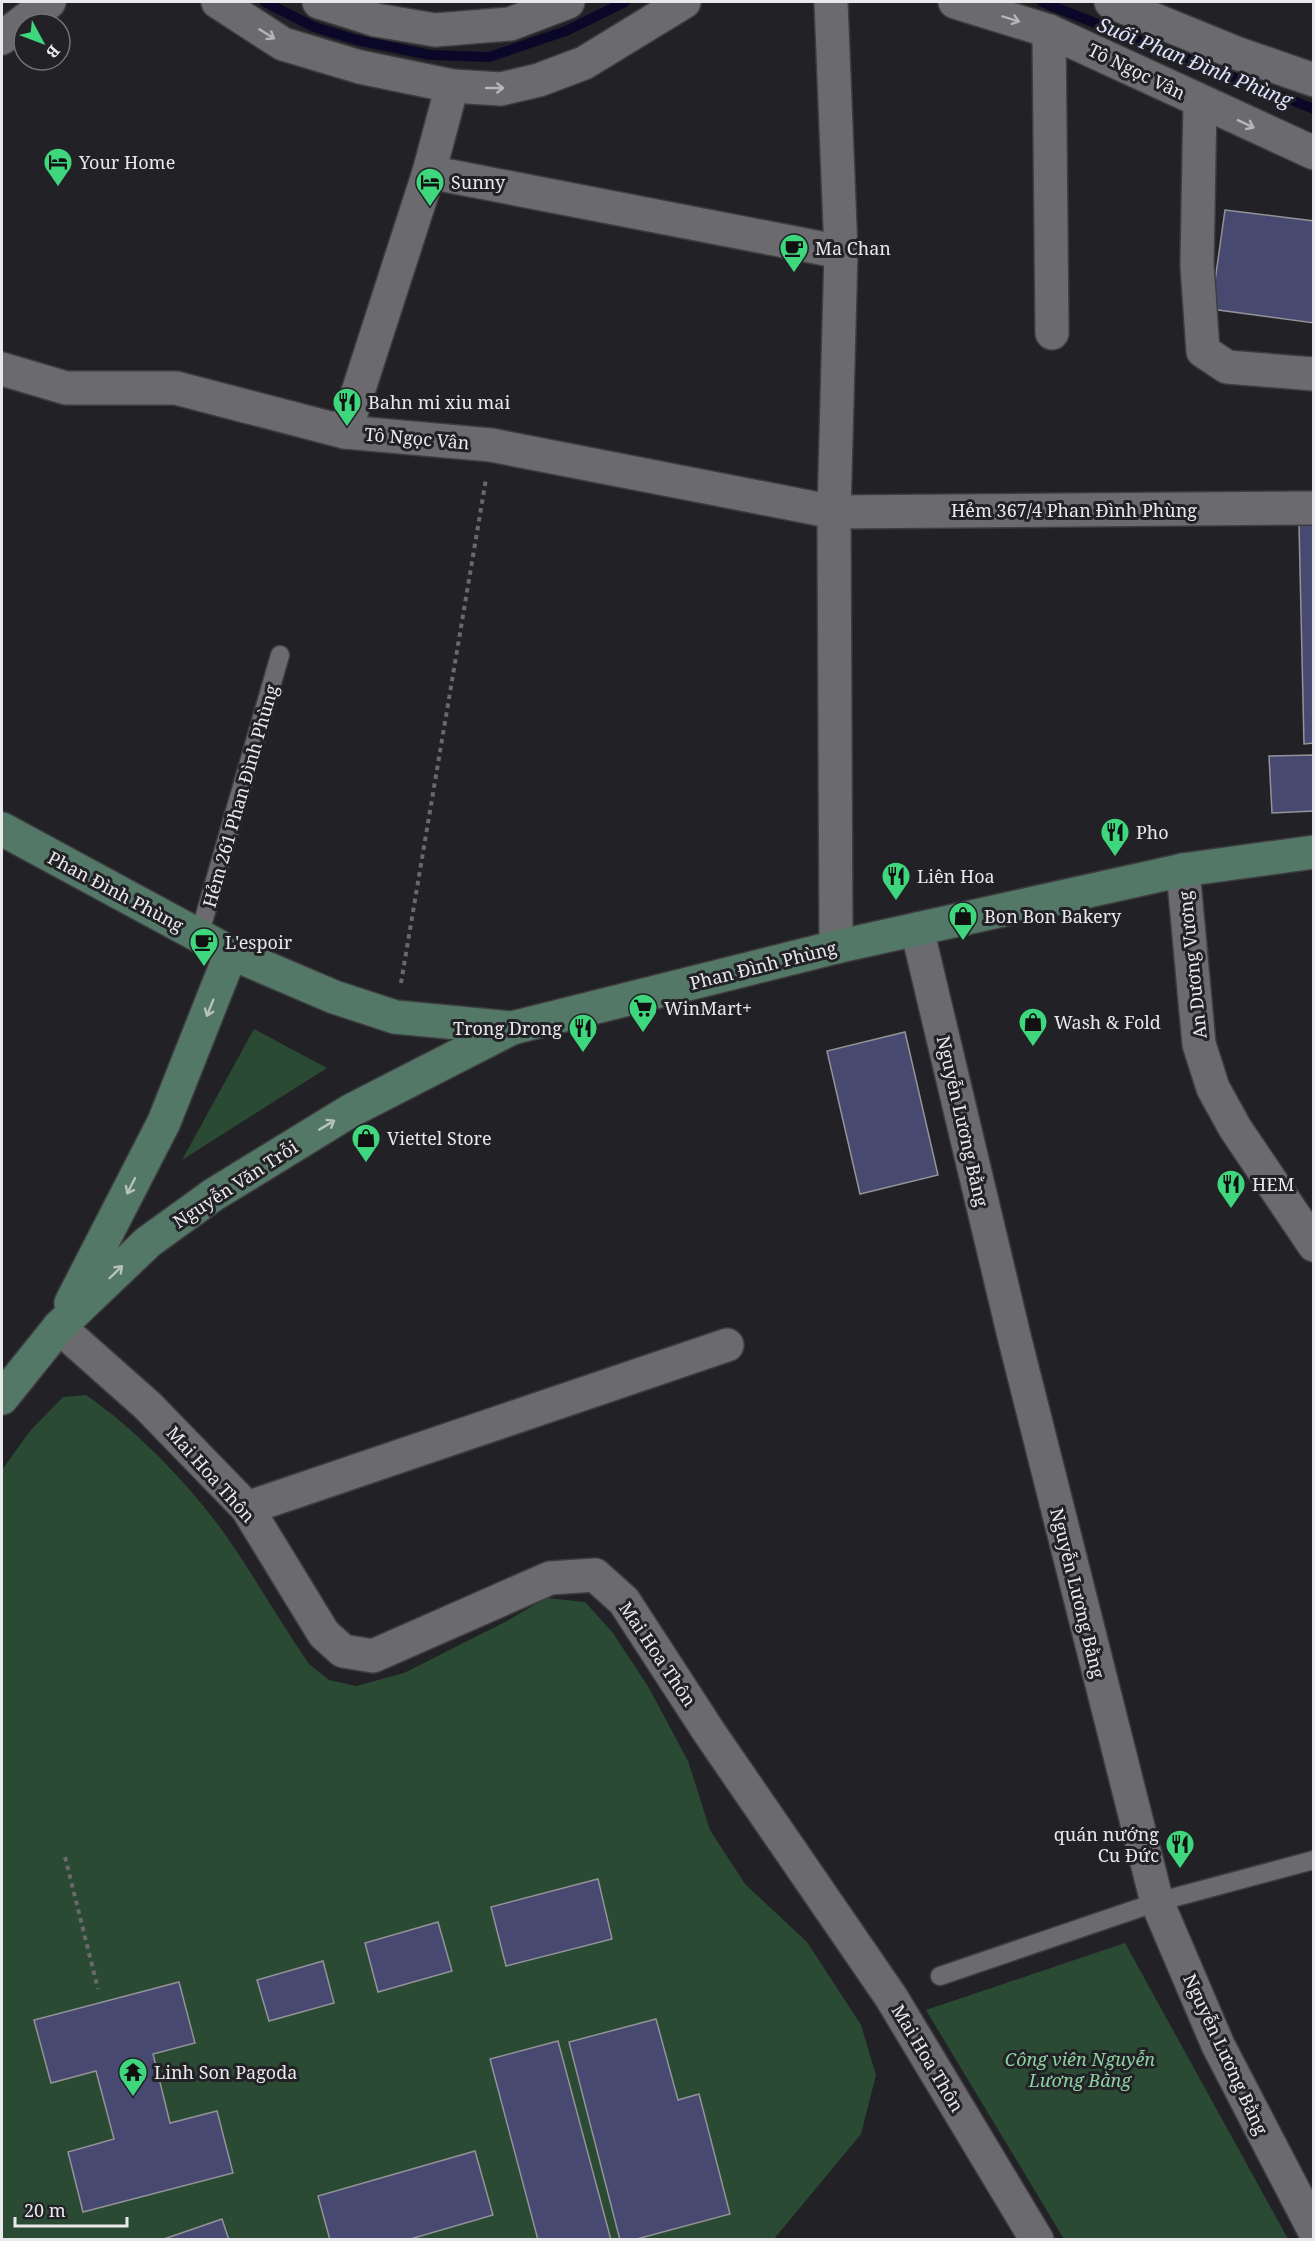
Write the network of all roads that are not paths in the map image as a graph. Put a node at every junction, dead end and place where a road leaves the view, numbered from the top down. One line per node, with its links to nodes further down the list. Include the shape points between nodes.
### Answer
1 (49, 2): 10 (street)
2 (218, 2): 12 (street, one-way to 12, via 283,44 360,67)
3 (319, 2): 4 (street, via 376,20 435,30 510,24)
4 (568, 2)
5 (684, 2): 12 (street, one-way to 5, via 501,89 539,80 584,63)
6 (831, 2): 16 (street)
7 (955, 2): 9 (street, Tô Ngọc Vân, one-way to 9)
8 (1110, 2): 11 (street)
9 (1049, 31): 13 (street, Tô Ngọc Vân); 17 (street)
10 (2, 38)
11 (1314, 80)
12 (452, 86): 15 (street)
13 (1200, 102): 14 (street, Tô Ngọc Vân, one-way to 14); 19 (street, via 1197,264 1203,351 1227,367)
14 (1314, 153)
15 (429, 172): 16 (street); 20 (street)
16 (841, 252): 22 (street)
17 (1052, 333)
18 (2, 369): 20 (street, Tô Ngọc Vân, via 66,388 176,388)
19 (1314, 374)
20 (345, 432): 22 (street, Tô Ngọc Vân, via 491,445)
21 (1314, 508): 22 (street, Hẻm 367/4 Phan Đình Phùng)
22 (834, 512): 29 (street)
23 (280, 656): 28 (lane, Hẻm 261 Phan Đình Phùng)
24 (2, 829): 28 (main road, Phan Đình Phùng)
25 (1314, 852): 26 (main road, Phan Đình Phùng)
26 (1183, 870): 27 (main road, Phan Đình Phùng); 32 (street, An Dương Vương, via 1199,1044 1213,1088 1235,1128)
27 (917, 929): 29 (main road, Phan Đình Phùng); 38 (street, Nguyễn Lương Bằng, via 1014,1336)
28 (199, 936): 30 (main road, Phan Đình Phùng)
29 (836, 946): 31 (main road, Phan Đình Phùng)
30 (231, 953): 31 (main road, Phan Đình Phùng, via 334,997 396,1017); 33 (main road, one-way to 33, via 164,1122)
31 (512, 1028): 33 (main road, Nguyễn Văn Trỗi, one-way to 31, via 148,1242 213,1195 350,1111)
32 (1314, 1245)
33 (59, 1328): 35 (main road, Nguyễn Văn Trỗi); 36 (street, Mai Hoa Thôn, via 148,1406)
34 (727, 1345): 36 (street)
35 (2, 1398)
36 (247, 1508): 41 (street, Mai Hoa Thôn, via 324,1634 343,1651 373,1656 550,1578 595,1575 624,1600 709,1732 891,1997)
37 (1314, 1860): 38 (lane)
38 (1157, 1902): 39 (lane); 40 (street, Nguyễn Lương Bằng, via 1218,2045)
39 (940, 1976)
40 (1314, 2230)
41 (1037, 2240)

